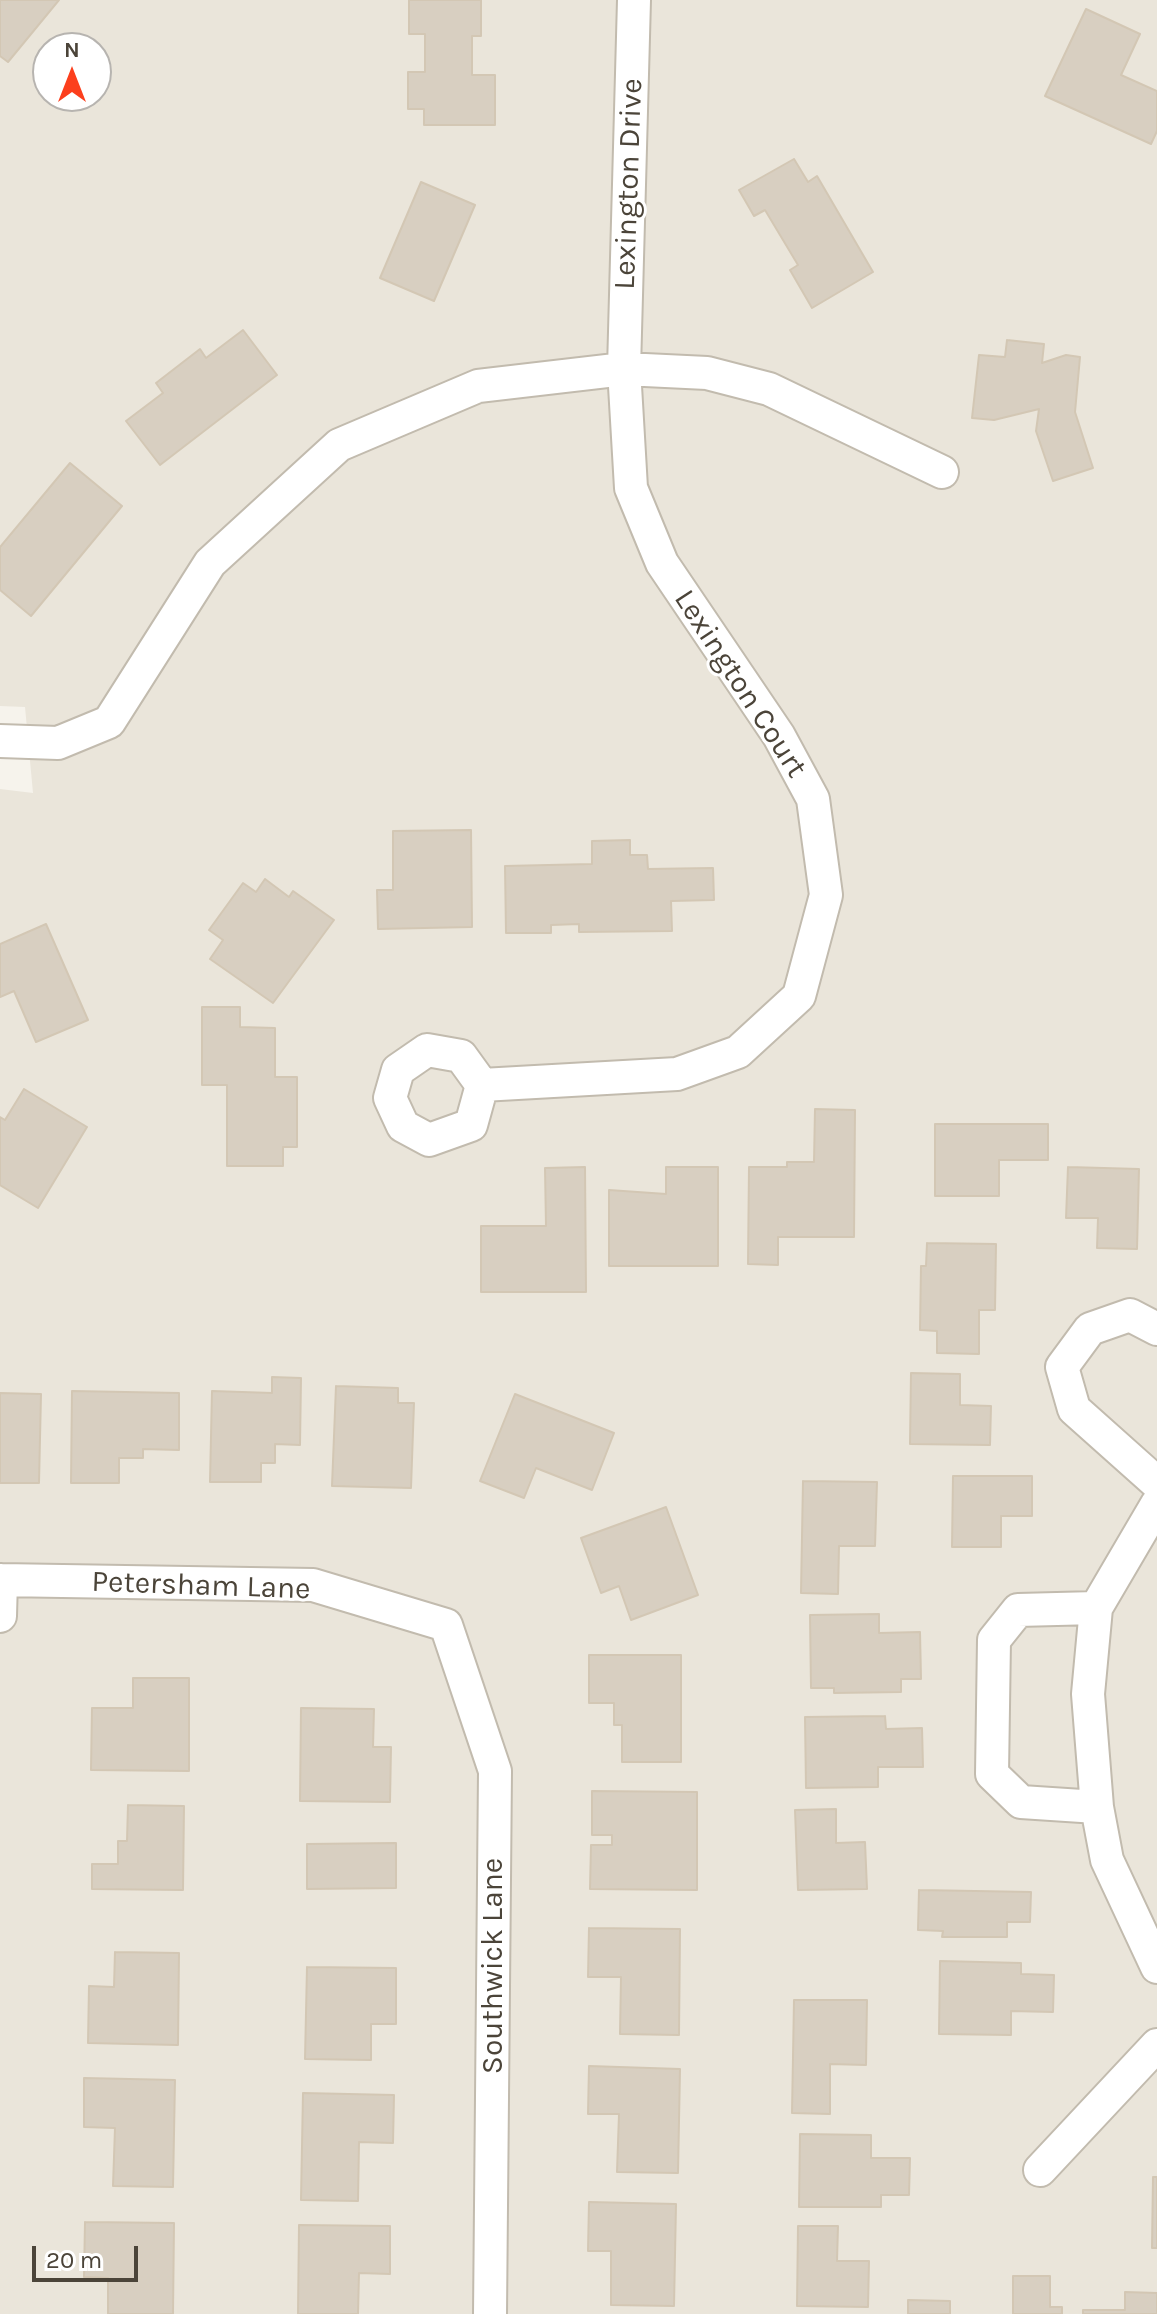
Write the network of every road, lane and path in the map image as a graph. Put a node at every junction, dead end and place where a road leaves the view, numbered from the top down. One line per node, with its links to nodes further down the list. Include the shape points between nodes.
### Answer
1 (634, 0): 2 (street, Lexington Drive)
2 (624, 369): 3 (street, via 707,373 769,389); 4 (street, via 478,386 339,445 210,563 109,722 58,743); 5 (street, Lexington Court, via 631,488 662,563 779,736 813,799 826,895 799,996 738,1052 677,1074)
3 (942, 472)
4 (0, 741)
5 (482, 1085)
6 (1157, 1329): 7 (street, via 1130,1315 1090,1329 1062,1367 1074,1409)
7 (1157, 1483)
8 (1157, 1504): 10 (street)
9 (0, 1580): 11 (street); 12 (street, Petersham Lane, via 313,1585)
10 (1096, 1608): 13 (street, via 1088,1694); 13 (street, via 1018,1610 994,1640 992,1774 1021,1802)
11 (0, 1616)
12 (446, 1625): 17 (street, Southwick Lane, via 495,1771)
13 (1097, 1807): 14 (street, via 1107,1860)
14 (1157, 1967)
15 (1157, 2045): 16 (street)
16 (1040, 2170)
17 (490, 2314)

